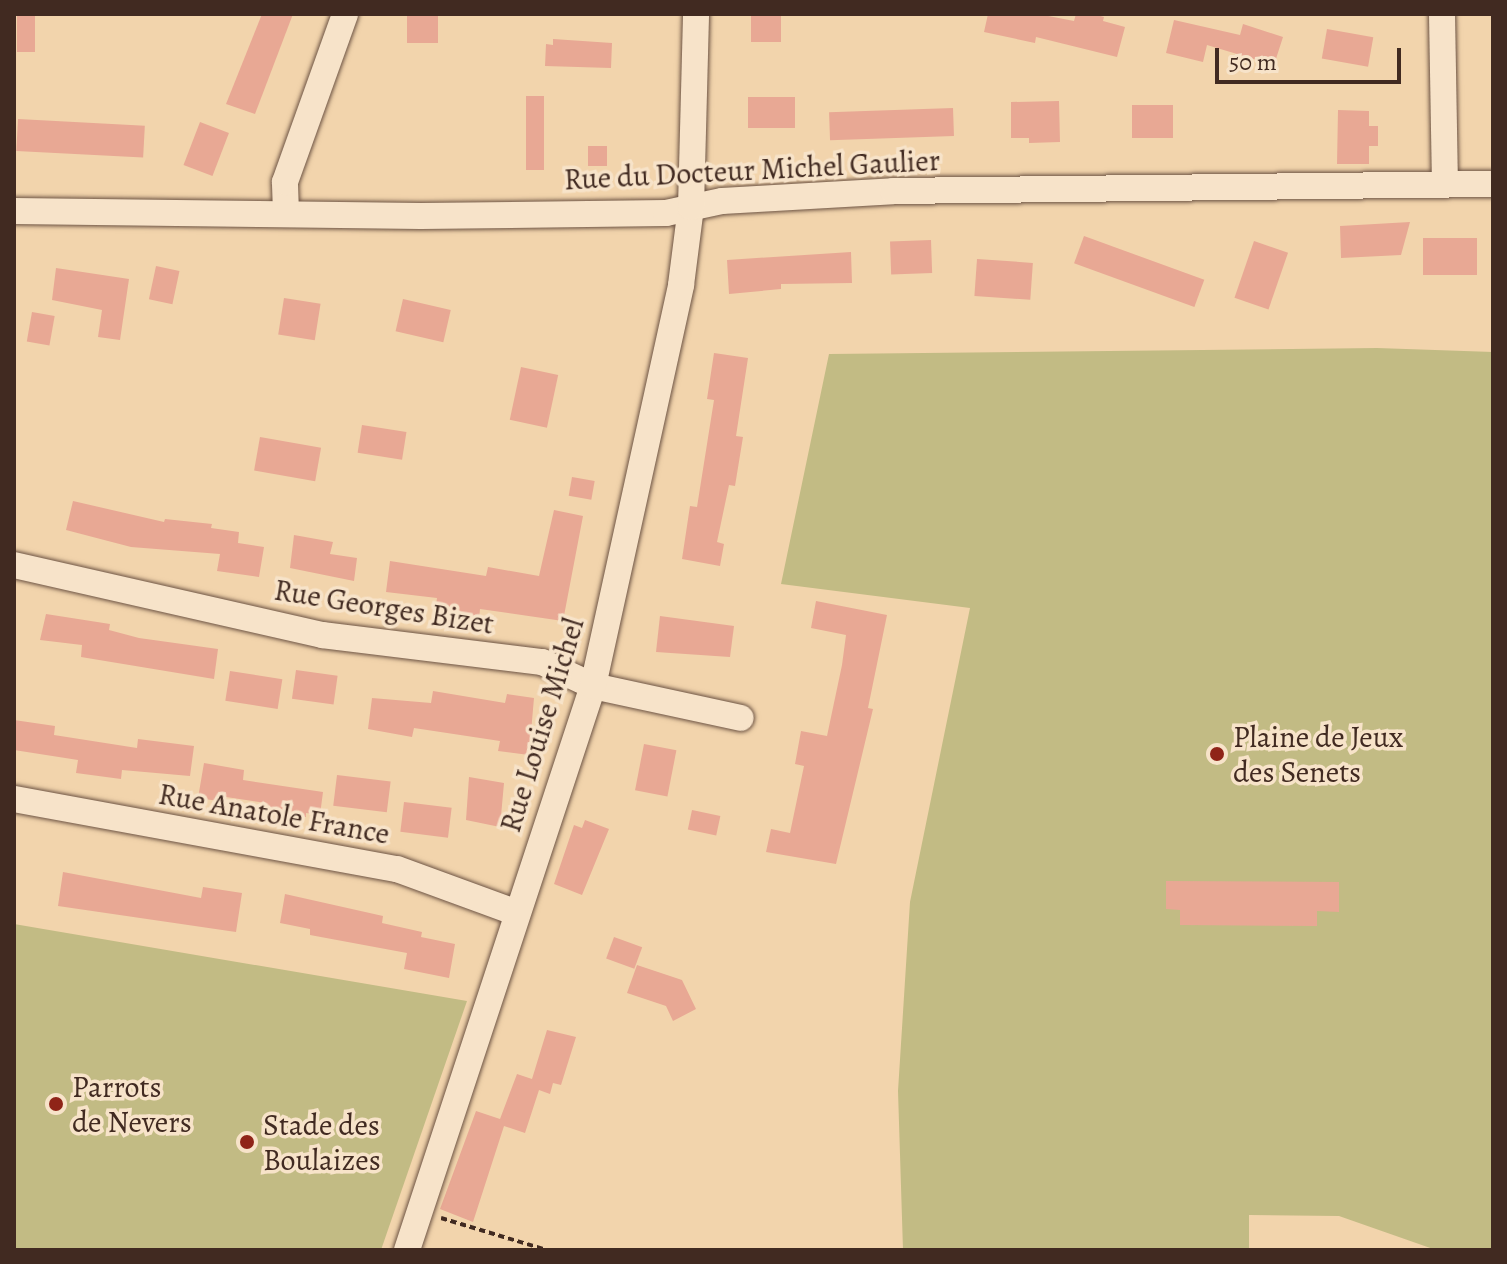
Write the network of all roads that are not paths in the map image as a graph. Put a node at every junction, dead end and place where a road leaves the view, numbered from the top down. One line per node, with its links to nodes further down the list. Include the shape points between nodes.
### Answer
1 (345, 14): 8 (street, via 285,182)
2 (696, 14): 6 (street, Rue Louise Michel)
3 (1442, 14): 4 (street)
4 (1445, 182): 5 (street, Rue du Docteur Michel Gaulier); 6 (street, Rue du Docteur Michel Gaulier, via 893,191)
5 (1493, 184)
6 (691, 207): 8 (street, Rue du Docteur Michel Gaulier, via 666,213); 10 (street, Rue Louise Michel, via 681,285)
7 (14, 211): 8 (street, Rue du Docteur Michel Gaulier)
8 (286, 213)
9 (14, 565): 10 (street, Rue Georges Bizet, via 322,635 542,662)
10 (593, 686): 11 (street, Rue Georges Bizet); 13 (street, Rue Louise Michel)
11 (741, 718)
12 (14, 799): 13 (street, Rue Anatole France, via 397,869)
13 (517, 913): 14 (street, Rue Louise Michel)
14 (407, 1250)

